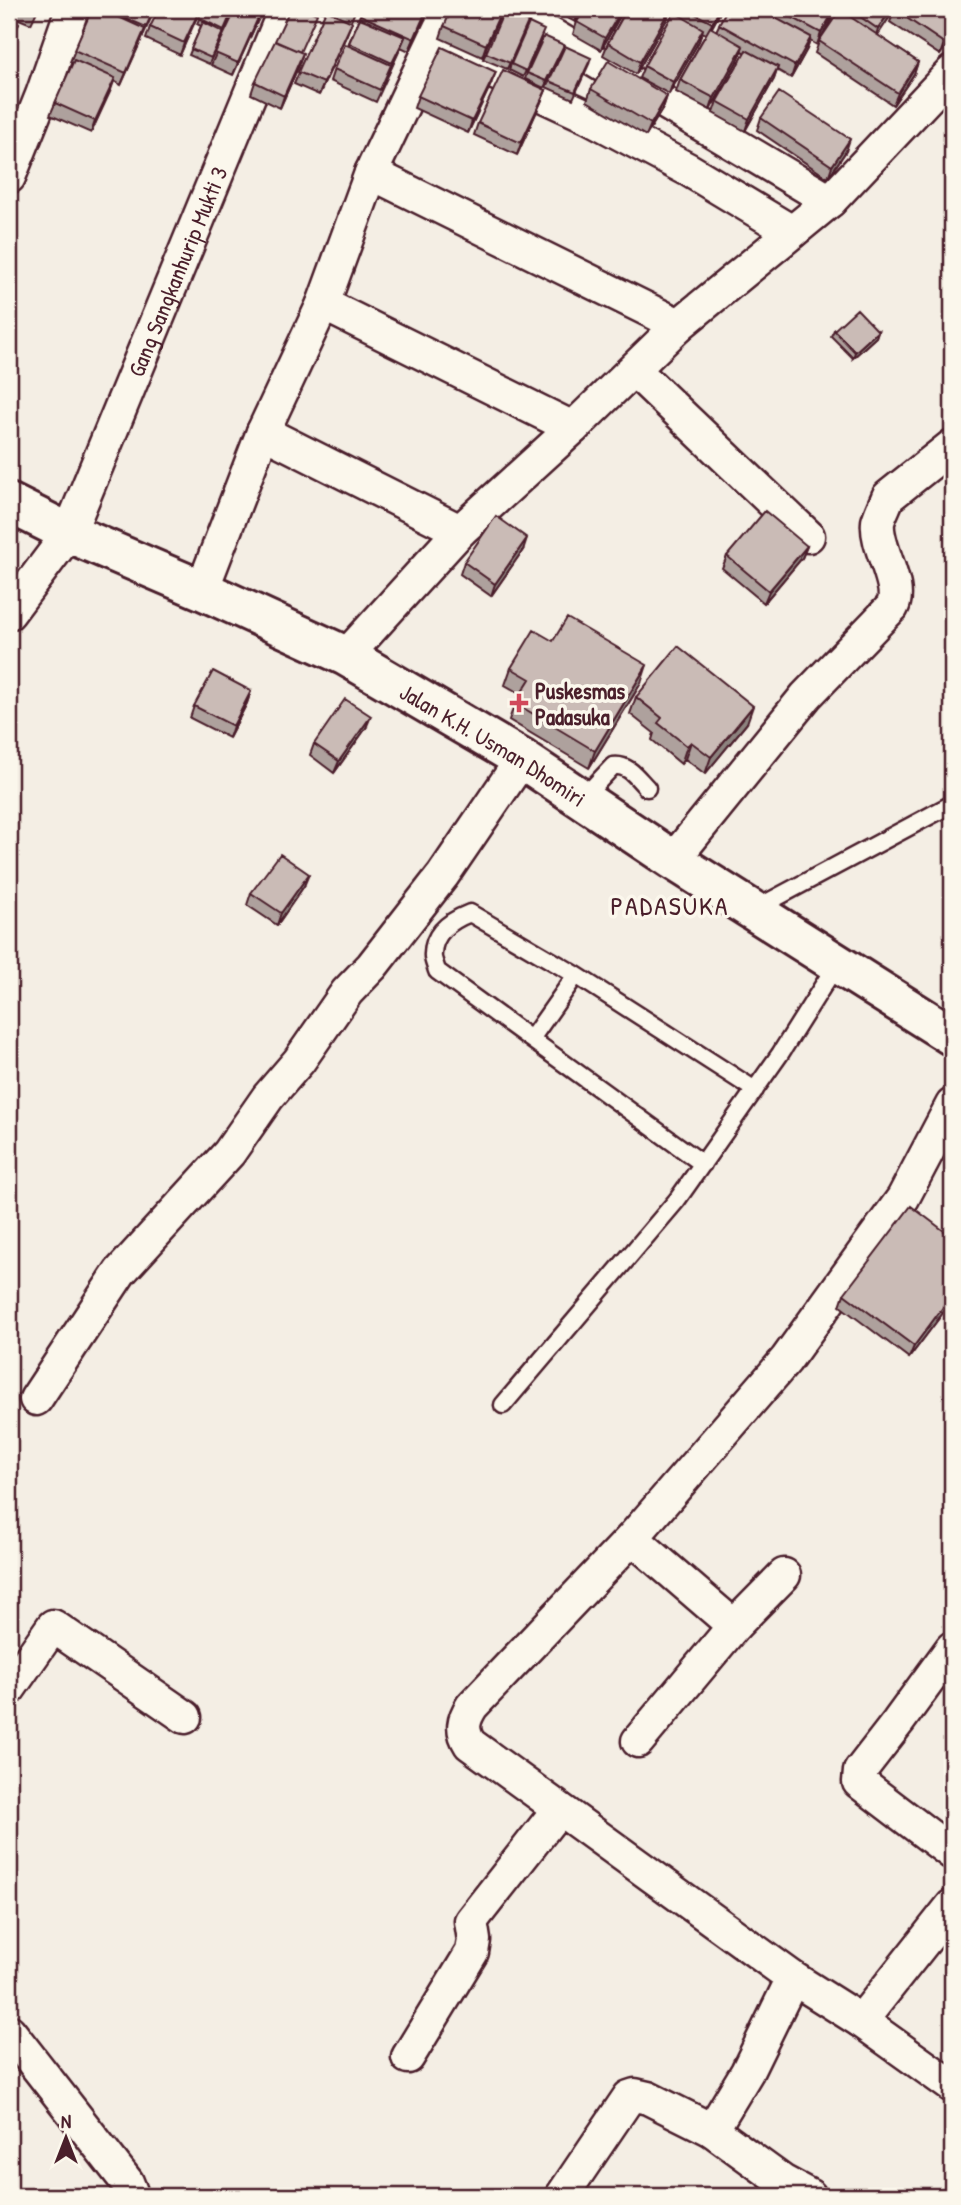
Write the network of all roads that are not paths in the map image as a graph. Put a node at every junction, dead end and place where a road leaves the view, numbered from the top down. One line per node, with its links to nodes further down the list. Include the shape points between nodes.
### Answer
1 (72, 9): 8 (street)
2 (285, 9): 19 (street, Gang Sangkanhurip Mukti 3)
3 (449, 9): 5 (street)
4 (508, 9): 9 (street)
5 (431, 44): 7 (street); 10 (street, via 589,117)
6 (952, 72): 9 (street)
7 (371, 173): 11 (street); 12 (street)
8 (9, 177)
9 (830, 201): 10 (street)
10 (792, 232): 12 (street)
11 (323, 304): 14 (street); 15 (street)
12 (680, 325): 13 (street)
13 (634, 370): 14 (street); 20 (street)
14 (573, 428): 18 (street)
15 (262, 432): 18 (street); 21 (street)
16 (952, 446): 28 (street, via 888,497 883,509 878,523 896,597 892,607 806,696)
17 (9, 503): 19 (main road, Jalan K.H. Usman Dhomiri)
18 (460, 531): 23 (street)
19 (69, 533): 21 (main road, Jalan K.H. Usman Dhomiri); 22 (street, Gang Sangkanhurip Mukti 3)
20 (808, 536)
21 (202, 590): 23 (main road, Jalan K.H. Usman Dhomiri)
22 (9, 613)
23 (346, 656): 24 (main road, Jalan K.H. Usman Dhomiri)
24 (522, 759): 26 (main road, Jalan K.H. Usman Dhomiri); 37 (street, via 443,875 347,992 229,1153 120,1272)
25 (647, 788): 26 (lane, via 628,768 614,766)
26 (582, 799): 28 (main road, Jalan K.H. Usman Dhomiri)
27 (952, 804): 29 (lane)
28 (673, 860): 29 (main road, Jalan K.H. Usman Dhomiri)
29 (753, 910): 30 (main road, Jalan K.H. Usman Dhomiri)
30 (838, 962): 32 (main road, Jalan K.H. Usman Dhomiri); 34 (lane)
31 (576, 975): 33 (lane); 33 (lane, via 470,913 453,920 438,935 432,955 438,971); 34 (lane)
32 (952, 1036)
33 (531, 1039): 36 (lane)
34 (755, 1090): 36 (lane)
35 (952, 1105): 39 (street, via 903,1198 786,1360)
36 (703, 1164): 38 (lane)
37 (36, 1399)
38 (503, 1405)
39 (632, 1538): 41 (street); 46 (street, via 482,1696 463,1727 470,1744)
40 (784, 1575): 41 (street)
41 (734, 1626): 45 (street)
42 (952, 1648): 47 (street, via 858,1777)
43 (9, 1689): 44 (street, via 53,1626)
44 (185, 1717)
45 (638, 1741)
46 (559, 1809): 49 (street); 52 (street, via 471,1921 472,1952)
47 (952, 1853)
48 (952, 1906): 50 (street)
49 (793, 1978): 50 (street); 54 (street, via 747,2072)
50 (861, 2021): 53 (street)
51 (9, 2031): 56 (street, via 127,2182)
52 (408, 2057)
53 (952, 2086)
54 (712, 2130): 55 (street); 57 (street, via 648,2098 629,2097)
55 (777, 2188): 58 (street)
56 (130, 2196)
57 (562, 2196)
58 (810, 2196)

